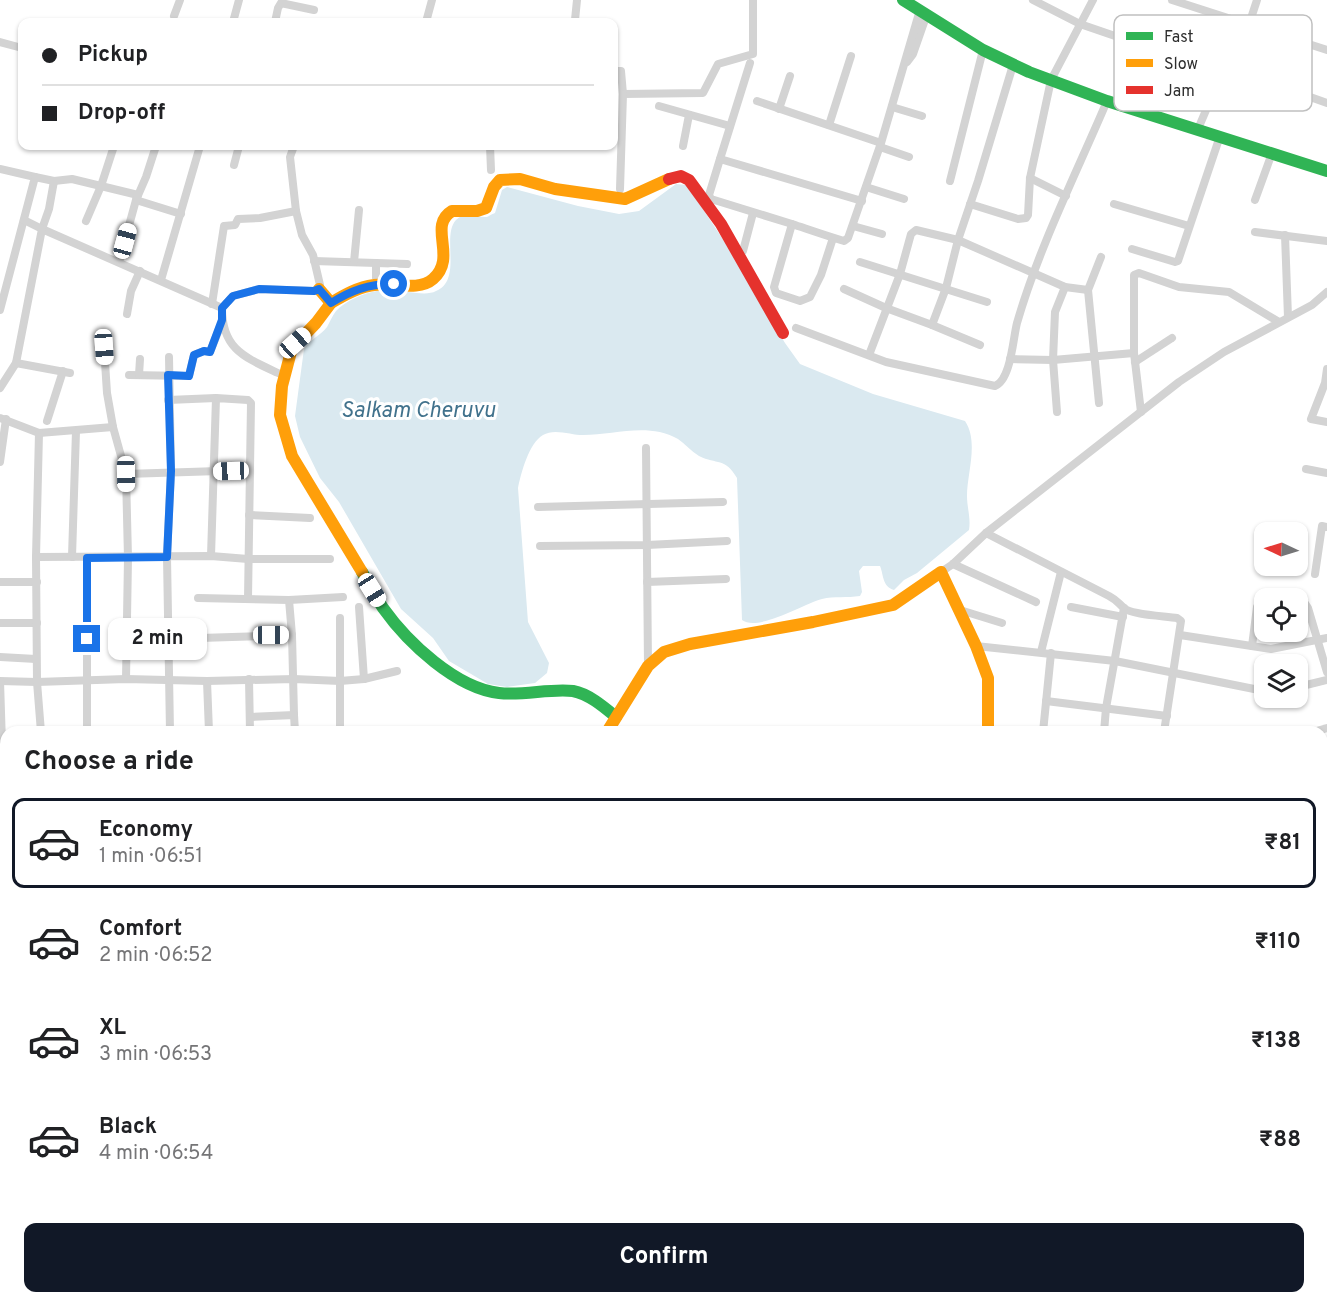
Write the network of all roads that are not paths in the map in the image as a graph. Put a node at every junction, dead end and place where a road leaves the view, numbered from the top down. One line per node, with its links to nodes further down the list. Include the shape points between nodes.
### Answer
1 (180, 0): 15 (street)
2 (239, 0): 16 (street)
3 (432, 0): 18 (street)
4 (577, 0): 19 (street)
5 (753, 0): 33 (street, via 753,54 718,64 703,93)
6 (903, 0): 12 (main road)
7 (1033, 0): 20 (street)
8 (1093, 0): 20 (street)
9 (1172, 0): 13 (street)
10 (1257, 0): 14 (street)
11 (314, 10): 17 (street, via 281,3)
12 (924, 12): 25 (main road); 40 (street, via 907,51)
13 (1221, 15)
14 (1253, 15)
15 (174, 16)
16 (234, 18)
17 (276, 18)
18 (427, 18)
19 (576, 18)
20 (1080, 24): 21 (street); 32 (street)
21 (1114, 36)
22 (0, 42): 24 (street)
23 (1312, 45): 26 (street)
24 (18, 47)
25 (983, 50): 29 (main road); 68 (street)
26 (1327, 50)
27 (851, 56): 46 (street)
28 (750, 63): 47 (street)
29 (1013, 65): 32 (main road); 77 (street)
30 (618, 71): 33 (street)
31 (790, 76): 41 (street)
32 (1051, 80): 36 (main road); 66 (street)
33 (623, 94): 71 (street)
34 (1312, 98): 38 (street)
35 (757, 101): 41 (street)
36 (1107, 101): 37 (main road); 72 (street)
37 (1114, 103)
38 (1327, 103)
39 (659, 106): 44 (street)
40 (892, 107): 45 (street); 50 (street)
41 (779, 108): 46 (street)
42 (1140, 111): 48 (main road)
43 (1206, 111): 48 (street)
44 (689, 115): 47 (street); 51 (street)
45 (922, 116)
46 (829, 125): 50 (street)
47 (730, 126): 60 (street)
48 (1198, 129): 49 (main road)
49 (1220, 136): 58 (main road); 87 (street)
50 (881, 145): 59 (street); 70 (street)
51 (682, 146)
52 (113, 150): 69 (street)
53 (155, 150): 73 (street)
54 (199, 150): 82 (street)
55 (238, 150): 61 (street)
56 (293, 150): 80 (street)
57 (490, 150): 63 (street)
58 (1272, 153): 64 (main road); 75 (street)
59 (909, 157)
60 (720, 159): 76 (street); 81 (street, via 711,199)
61 (234, 165)
62 (0, 169): 65 (street)
63 (491, 170)
64 (1327, 171)
65 (35, 177): 67 (street); 83 (street)
66 (1030, 178): 72 (street); 77 (street, via 1026,218 1014,219)
67 (54, 181): 69 (street, via 72,179); 88 (street)
68 (950, 181)
69 (101, 186): 73 (street); 84 (street)
70 (866, 187): 74 (street); 76 (street)
71 (620, 189)
72 (1066, 196): 106 (street)
73 (137, 197): 82 (street); 99 (street)
74 (904, 199)
75 (1255, 200)
76 (862, 201): 86 (street)
77 (970, 204): 93 (street)
78 (1114, 204): 87 (street)
79 (359, 210): 100 (street)
80 (296, 212): 98 (street); 118 (street, via 239,218 235,225 224,226)
81 (753, 213): 85 (street); 96 (street)
82 (181, 214): 108 (street)
83 (24, 220): 88 (street); 113 (street)
84 (86, 221)
85 (792, 224): 92 (street); 92 (street, via 774,287 782,296 800,301 810,297)
86 (853, 226): 90 (street); 92 (street, via 846,240)
87 (1190, 226): 95 (street, via 1180,258 1175,262)
88 (42, 229): 99 (street); 139 (street)
89 (1255, 232): 91 (street)
90 (882, 234)
91 (1285, 235): 94 (street); 123 (street)
92 (833, 238)
93 (958, 240): 105 (street, via 920,229 914,231); 106 (street); 110 (street)
94 (1327, 241)
95 (1132, 249)
96 (742, 251)
97 (1101, 257): 114 (street)
98 (314, 261): 100 (street); 111 (street)
99 (119, 262): 104 (street)
100 (354, 262): 102 (street)
101 (860, 262): 105 (street)
102 (376, 263): 103 (street); 107 (street)
103 (407, 264)
104 (140, 271): 108 (street); 122 (street)
105 (900, 274): 110 (street); 120 (street)
106 (1033, 274): 109 (street); 137 (street)
107 (376, 278)
108 (161, 280): 118 (street)
109 (1065, 287): 114 (street); 138 (street, via 1055,312)
110 (946, 288): 116 (street); 126 (street)
111 (319, 289): 117 (main road); 119 (street, via 259,289 233,296)
112 (844, 289): 120 (street)
113 (2, 290): 121 (street)
114 (1088, 290): 133 (street)
115 (1327, 292): 123 (street)
116 (987, 302)
117 (331, 303): 128 (main road, via 344,294 378,283 421,284 433,279 445,259 439,234 446,215 452,211 485,209 500,180 520,179 555,189 625,199 681,176 689,180 721,224); 240 (main road, via 292,348 282,386 280,415 292,456 384,609 441,667 465,682 496,693 572,691 591,698)
118 (212, 304): 119 (street)
119 (222, 308): 124 (street)
120 (886, 308): 126 (street); 132 (street)
121 (0, 310)
122 (127, 315)
123 (1288, 317): 125 (street)
124 (222, 320): 141 (street, via 232,345); 144 (street, via 210,352 194,355 189,376)
125 (1279, 322): 135 (street, via 1229,292 1179,287 1139,273 1133,279); 150 (street, via 1206,364)
126 (932, 325): 130 (street)
127 (796, 328): 132 (street)
128 (783, 333)
129 (1172, 338): 135 (street)
130 (980, 345)
131 (104, 347): 154 (street)
132 (869, 355): 137 (street, via 995,386 1002,382)
133 (1094, 355): 135 (street); 138 (street); 148 (street)
134 (169, 357): 144 (street)
135 (1135, 358): 150 (street)
136 (140, 359): 143 (street)
137 (1010, 359): 138 (street)
138 (1053, 360): 149 (street)
139 (16, 363): 145 (street); 152 (street, via 67,372)
140 (1327, 369): 153 (street, via 1311,419)
141 (278, 373)
142 (129, 375): 143 (street)
143 (140, 375): 144 (street)
144 (168, 375): 147 (street)
145 (0, 388)
146 (216, 398): 147 (street); 160 (street, via 251,402); 162 (street)
147 (168, 400): 161 (street)
148 (1099, 403)
149 (1057, 412)
150 (1141, 412): 171 (street)
151 (3, 418): 156 (street); 158 (street)
152 (47, 421)
153 (1327, 422)
154 (113, 427): 155 (street); 164 (street)
155 (76, 431): 156 (street); 177 (street)
156 (39, 433): 176 (street)
157 (646, 448): 166 (street)
158 (0, 462)
159 (1306, 469): 163 (street)
160 (250, 470): 162 (street); 168 (street)
161 (171, 471): 162 (street); 164 (street); 178 (street)
162 (213, 471): 175 (street)
163 (1327, 473)
164 (126, 474): 180 (street)
165 (723, 502): 166 (street)
166 (646, 503): 167 (street); 173 (street)
167 (537, 507)
168 (249, 515): 169 (street); 181 (street)
169 (310, 518)
170 (1327, 527): 186 (street, via 1322,526)
171 (986, 533): 183 (street); 185 (street)
172 (727, 541): 173 (street)
173 (647, 545): 174 (street); 190 (street)
174 (540, 546)
175 (211, 556): 178 (street); 181 (street)
176 (36, 557): 177 (street); 189 (street)
177 (72, 557): 179 (street)
178 (167, 557): 180 (street); 209 (street)
179 (87, 558): 180 (street); 226 (street)
180 (128, 558): 222 (street)
181 (248, 559): 182 (street); 193 (street)
182 (330, 559)
183 (953, 564): 184 (street); 195 (street)
184 (941, 572): 198 (main road); 218 (main road, via 893,605 664,651)
185 (1061, 572): 200 (street, via 1118,601); 213 (street)
186 (1315, 574)
187 (726, 579): 190 (street)
188 (0, 582): 189 (street)
189 (37, 582): 203 (street)
190 (647, 582): 218 (street)
191 (343, 597): 194 (street)
192 (198, 598): 193 (street)
193 (248, 599): 194 (street)
194 (289, 600): 206 (street)
195 (1036, 602)
196 (359, 607): 225 (street)
197 (1071, 607): 200 (street)
198 (960, 610): 204 (street); 211 (main road)
199 (1308, 611): 210 (street)
200 (1123, 613): 207 (street, via 1180,619); 217 (street)
201 (340, 618): 231 (street)
202 (0, 623): 203 (street)
203 (37, 623): 216 (street)
204 (1002, 623)
205 (1254, 630): 212 (street)
206 (292, 635): 209 (street); 224 (street)
207 (1180, 635): 212 (street); 220 (street)
208 (1327, 638): 210 (street)
209 (168, 639): 227 (street)
210 (1316, 640): 212 (street, via 1271,649); 221 (street)
211 (976, 646): 213 (street); 250 (main road, via 988,678)
212 (1252, 646)
213 (1041, 652): 214 (street)
214 (1051, 653): 217 (street); 235 (street)
215 (0, 657): 216 (street)
216 (36, 659): 232 (street)
217 (1115, 661): 220 (street); 236 (street)
218 (648, 666): 240 (main road)
219 (397, 671): 225 (street)
220 (1174, 672): 234 (street); 238 (street)
221 (1327, 672)
222 (126, 679): 226 (street); 227 (street)
223 (249, 679): 224 (street); 230 (street); 239 (street)
224 (294, 679): 231 (street); 237 (street)
225 (364, 679): 231 (street)
226 (87, 680): 232 (street); 243 (street)
227 (168, 680): 230 (street); 244 (street)
228 (1327, 680): 233 (street)
229 (0, 681): 232 (street); 241 (street)
230 (207, 681): 245 (street)
231 (340, 681): 248 (street)
232 (37, 682): 242 (street)
233 (1308, 685)
234 (1254, 689)
235 (1046, 701): 236 (street); 251 (street)
236 (1106, 708): 238 (street); 252 (street)
237 (294, 715): 239 (street); 247 (street)
238 (1167, 716): 253 (street)
239 (250, 717): 246 (street)
240 (616, 717): 249 (main road)
241 (1, 726)
242 (41, 726)
243 (87, 726)
244 (170, 726)
245 (209, 726)
246 (250, 726)
247 (295, 726)
248 (340, 726)
249 (611, 726)
250 (988, 726)
251 (1044, 726)
252 (1104, 726)
253 (1165, 726)

